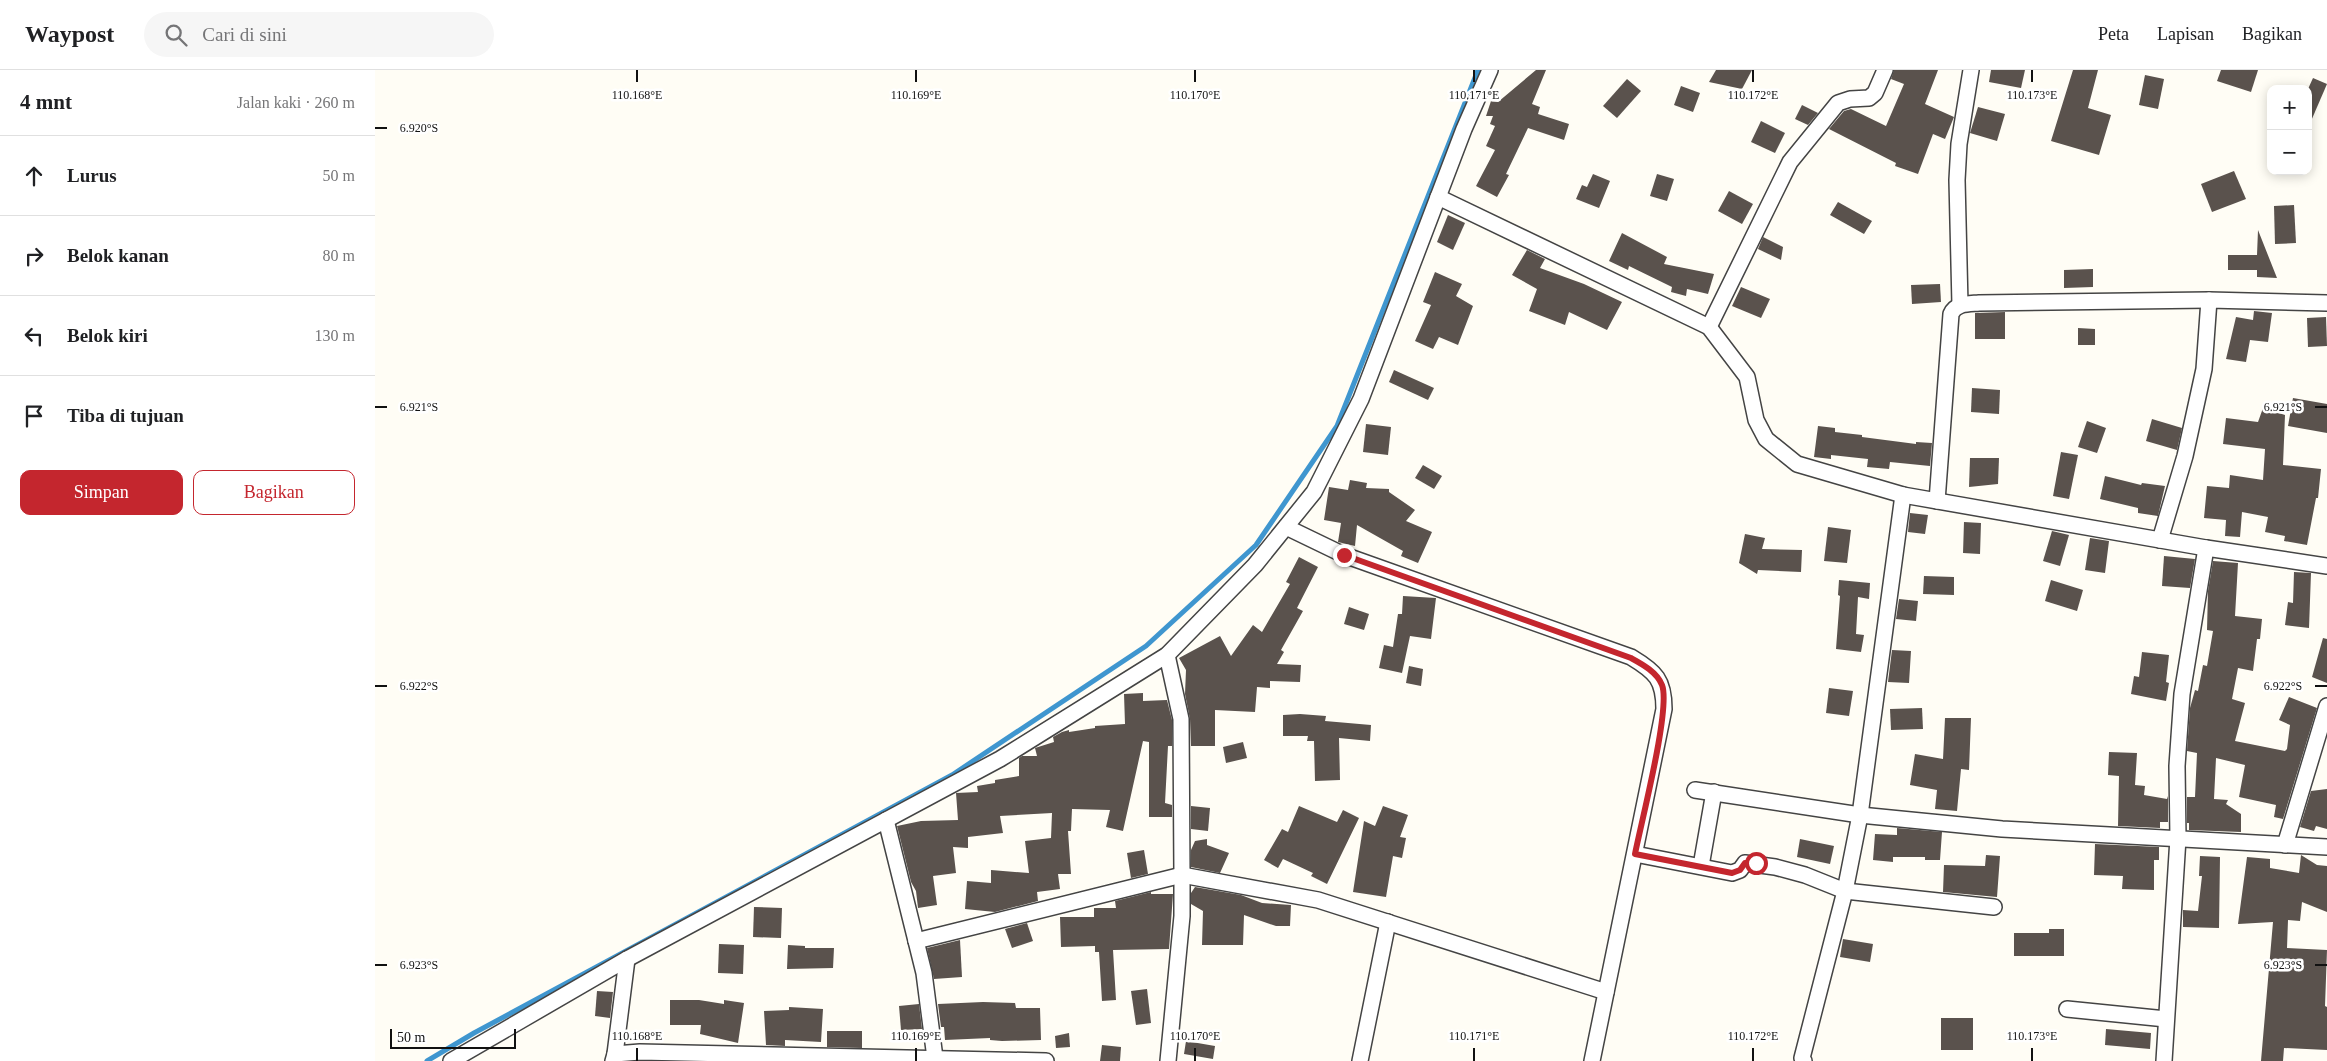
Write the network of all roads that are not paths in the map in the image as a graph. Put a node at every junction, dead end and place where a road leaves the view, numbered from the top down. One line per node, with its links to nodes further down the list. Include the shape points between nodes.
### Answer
1 (1490, 70): 4 (street)
2 (1885, 70): 8 (street, via 1875,93 1869,98 1838,103 1791,162)
3 (1971, 70): 7 (street, via 1958,162)
4 (1438, 197): 8 (street); 11 (street, via 1361,398 1314,492)
5 (2209, 300): 6 (street); 7 (street); 12 (street, via 2204,369 2185,456)
6 (2327, 303)
7 (1960, 305): 10 (street, via 1951,314)
8 (1709, 327): 9 (street, via 1747,377 1756,420 1766,439 1797,464)
9 (1903, 495): 10 (street); 19 (street)
10 (1937, 501): 12 (street)
11 (1286, 527): 15 (street, via 1255,565); 24 (street, via 1344,555 1646,666 1662,683 1664,709)
12 (2160, 540): 13 (street)
13 (2206, 548): 14 (street); 21 (street, via 2182,694 2177,766)
14 (2327, 566)
15 (1167, 655): 20 (street, via 1000,759); 26 (street, via 1181,719)
16 (2327, 706): 22 (street)
17 (1695, 790): 18 (street)
18 (1714, 792): 19 (street); 25 (street)
19 (1860, 815): 21 (street, via 2002,829); 27 (street)
20 (886, 820): 30 (street); 31 (street)
21 (2178, 838): 22 (street); 34 (street)
22 (2285, 845): 23 (street)
23 (2327, 848)
24 (1635, 854): 25 (street); 32 (street)
25 (1701, 866): 27 (street, via 1732,873 1745,863 1756,863 1805,875)
26 (1182, 875): 29 (street, via 1318,900); 30 (street); 40 (street, via 1182,916)
27 (1845, 890): 28 (street); 43 (street, via 1802,1058)
28 (1994, 907)
29 (1388, 922): 32 (street); 41 (street)
30 (917, 941): 36 (street)
31 (627, 959): 35 (street); 38 (street)
32 (1606, 992): 42 (street)
33 (2067, 1009): 34 (street)
34 (2165, 1019): 44 (street)
35 (614, 1057): 37 (street, via 640,1052)
36 (935, 1058): 37 (street); 39 (street)
37 (840, 1059)
38 (451, 1061)
39 (1046, 1061)
40 (1168, 1061)
41 (1360, 1061)
42 (1592, 1061)
43 (1804, 1061)
44 (2165, 1061)

